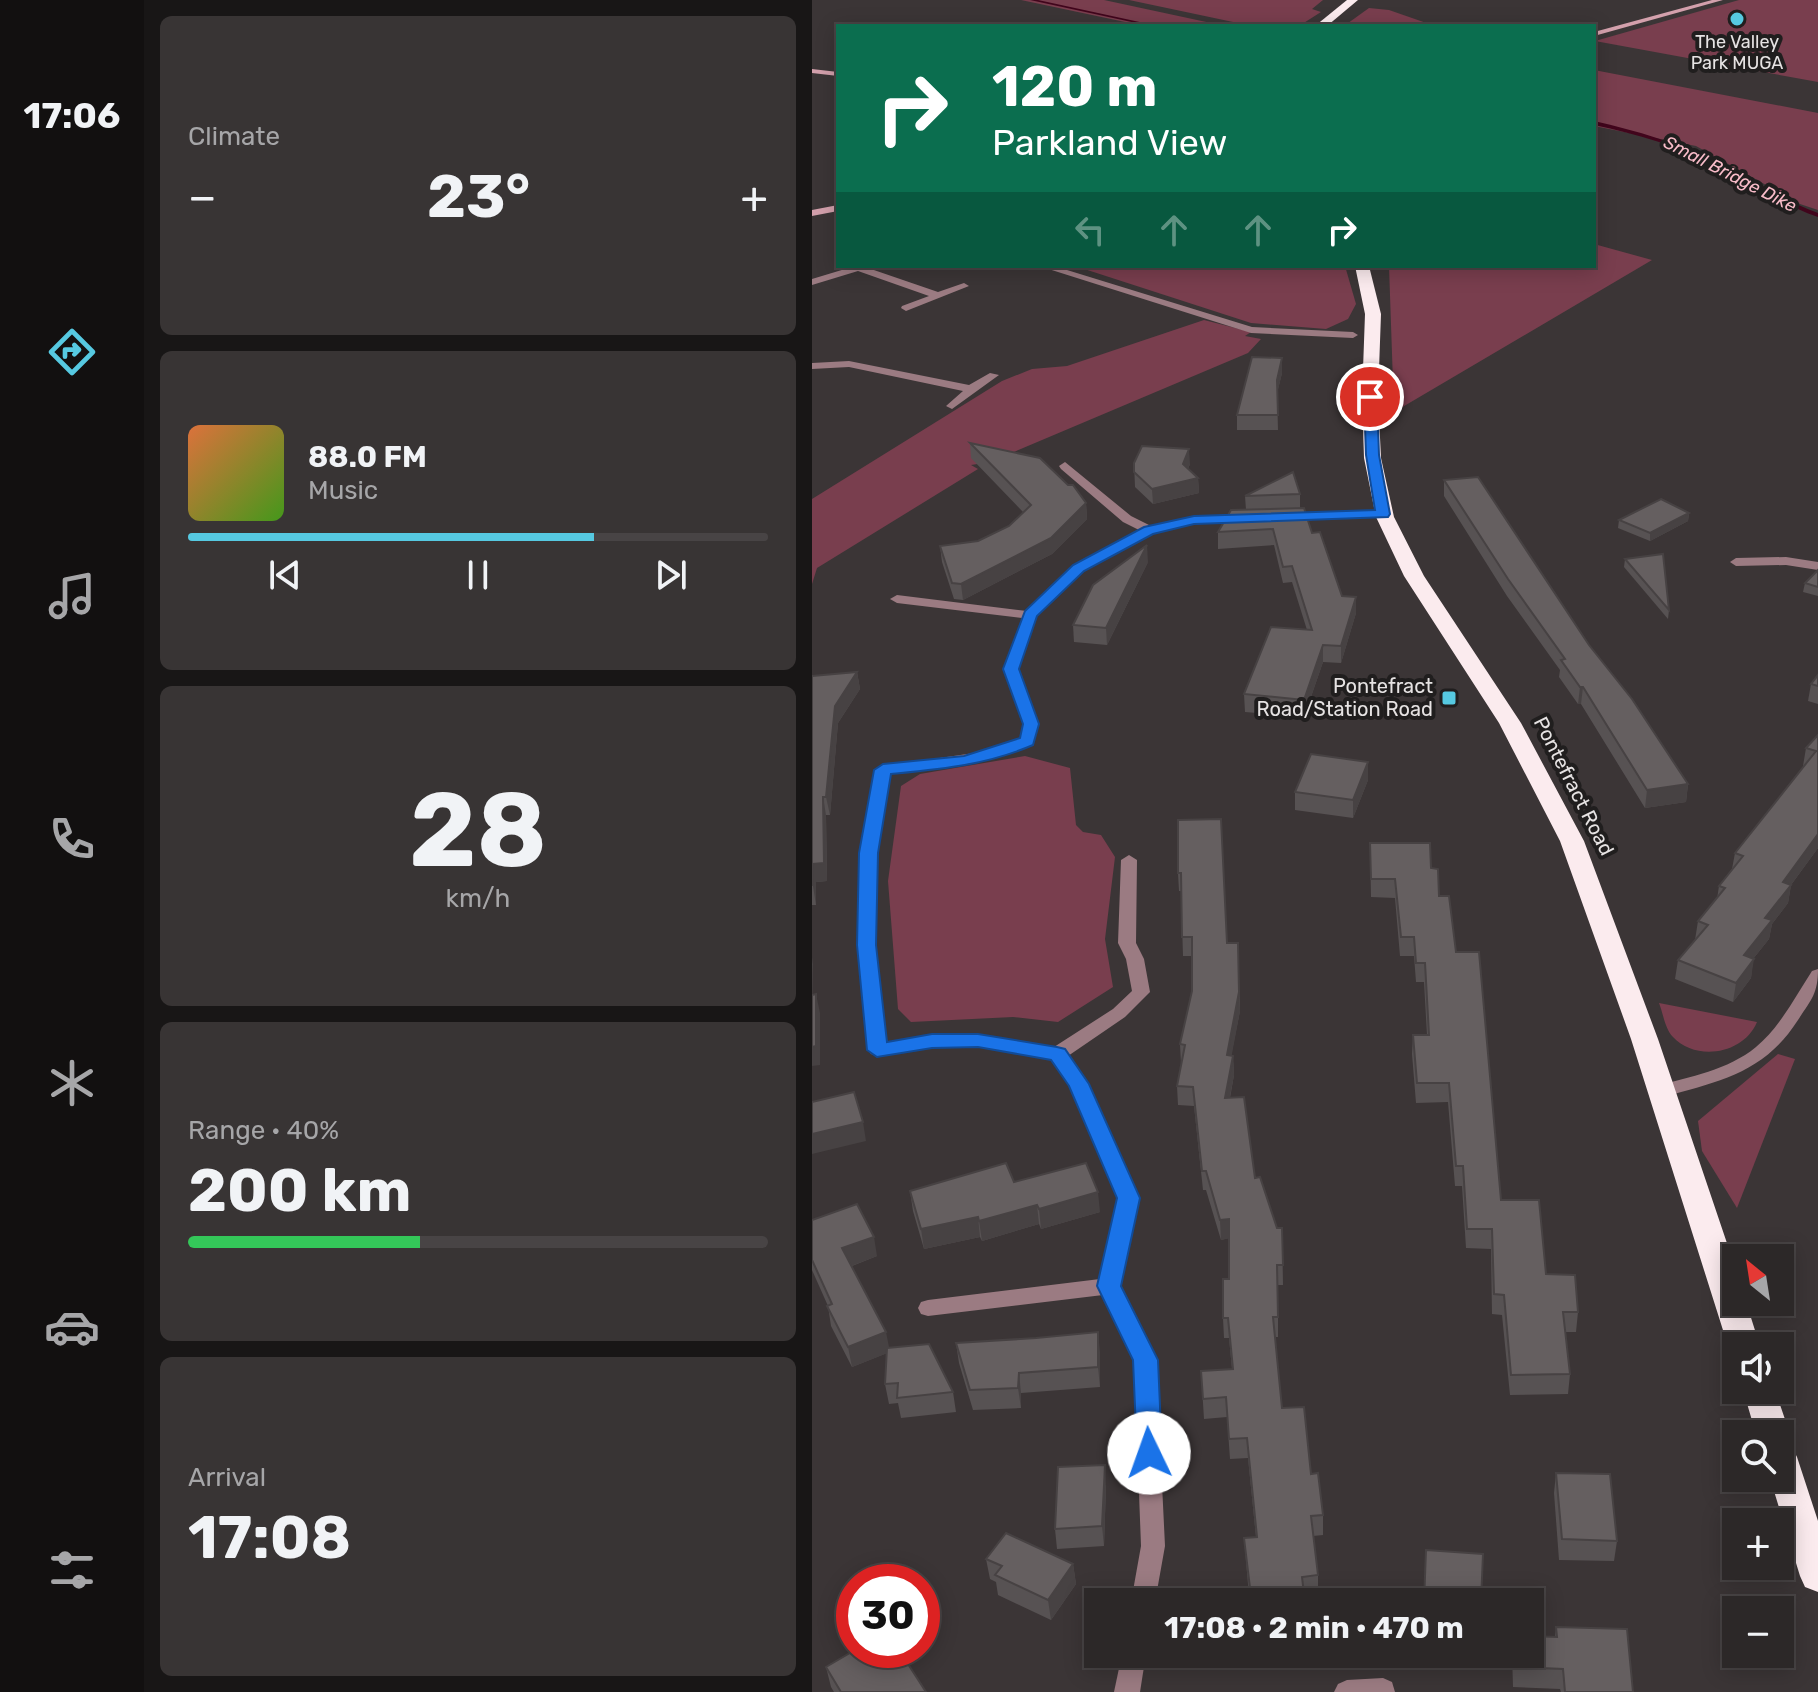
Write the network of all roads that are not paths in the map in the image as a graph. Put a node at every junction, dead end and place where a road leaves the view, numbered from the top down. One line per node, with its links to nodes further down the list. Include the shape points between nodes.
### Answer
1 (1353, 0): 3 (highway)
2 (1720, 0): 4 (street)
3 (1323, 24)
4 (1596, 33)
5 (812, 71): 6 (street)
6 (836, 74)
7 (836, 208): 8 (street)
8 (812, 213)
9 (858, 268): 13 (street)
10 (864, 268): 15 (street)
11 (1050, 268): 17 (street, via 1251,330)
12 (1363, 268): 23 (highway, Pontefract Road, via 1373,302 1370,397)
13 (812, 282)
14 (964, 286): 15 (street)
15 (936, 295): 16 (street)
16 (906, 308)
17 (1353, 335)
18 (812, 366): 20 (street, via 849,364)
19 (994, 375): 20 (street)
20 (971, 389): 21 (street)
21 (952, 406)
22 (1065, 466): 24 (street, via 1127,519)
23 (1383, 514): 24 (street, via 1194,520); 32 (highway, Pontefract Road, via 1415,581 1475,667 1562,820)
24 (1149, 530): 28 (street, via 1078,568)
25 (1736, 562): 26 (street)
26 (1818, 566)
27 (897, 599): 28 (street)
28 (1030, 615): 31 (street, via 1011,669 1031,724 1027,741 964,762 883,770 868,853 867,945 877,1050 978,1040)
29 (1129, 860): 31 (street, via 1127,943 1141,992)
30 (1818, 975): 32 (street, via 1770,1044 1753,1059 1726,1073)
31 (1057, 1054): 33 (street, via 1078,1084 1129,1198)
32 (1663, 1091): 35 (highway, Pontefract Road)
33 (1109, 1286): 34 (street); 38 (street, via 1145,1360 1153,1546)
34 (928, 1308)
35 (1740, 1332)
36 (1791, 1492): 37 (highway)
37 (1818, 1576)
38 (1146, 1588)
39 (1131, 1668): 41 (street)
40 (1383, 1690): 42 (street)
41 (1127, 1692)
42 (1347, 1692)

